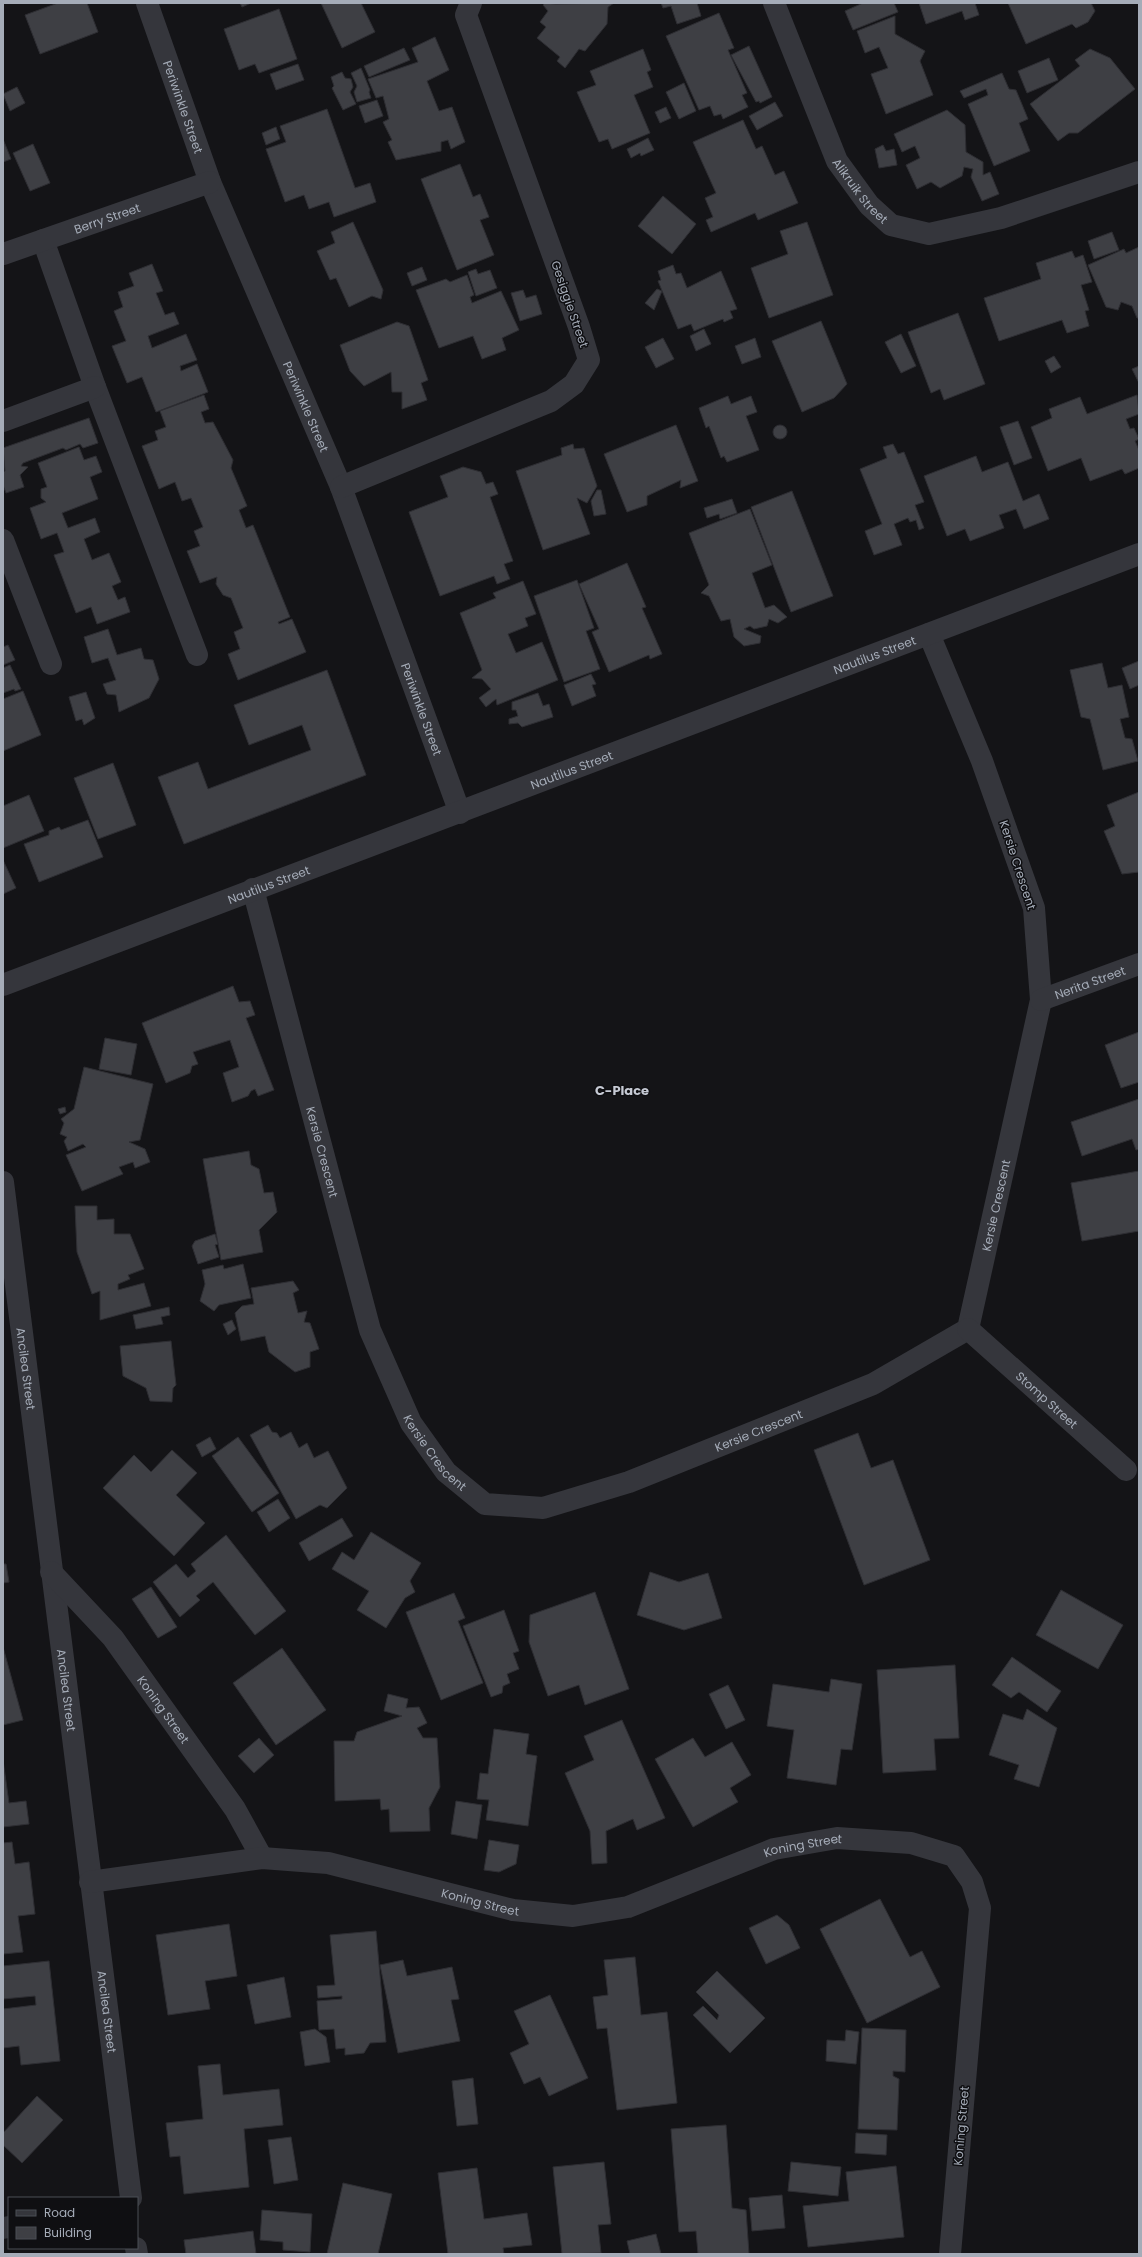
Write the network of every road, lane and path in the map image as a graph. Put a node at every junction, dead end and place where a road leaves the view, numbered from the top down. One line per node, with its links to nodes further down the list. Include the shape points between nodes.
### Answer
1 (146, 3): 5 (street, Periwinkle Street)
2 (471, 3): 10 (street, Gesiggie Street, via 466,15 589,360 574,384 551,400)
3 (774, 3): 4 (street, Alikruik Street, via 837,161 869,206 890,225 929,234 1001,218)
4 (1139, 172)
5 (210, 182): 6 (street, Berry Street); 10 (street, Periwinkle Street)
6 (43, 240): 7 (street, Berry Street); 8 (street)
7 (3, 254)
8 (95, 387): 9 (street); 14 (street)
9 (3, 421)
10 (341, 487): 16 (street, Periwinkle Street)
11 (3, 540): 15 (street)
12 (1139, 554): 13 (street, Nautilus Street)
13 (929, 634): 16 (street, Nautilus Street); 20 (street, Kersie Crescent, via 982,761 1034,908)
14 (197, 655)
15 (51, 664)
16 (460, 813): 17 (street, Nautilus Street)
17 (253, 890): 19 (street, Nautilus Street); 22 (street, Kersie Crescent, via 370,1330 411,1423 446,1472 485,1504 543,1508 629,1482 872,1384)
18 (1139, 964): 20 (street, Nerita Street)
19 (3, 985)
20 (1041, 1000): 22 (street, Kersie Crescent)
21 (3, 1182): 24 (street, Ancilea Street)
22 (968, 1329): 23 (street, Stomp Street)
23 (1126, 1470)
24 (51, 1572): 25 (street, Koning Street, via 113,1638 235,1809); 26 (street, Ancilea Street)
25 (262, 1858): 26 (street, Koning Street); 28 (street, Koning Street, via 328,1863 513,1910 573,1916 628,1907 774,1848 837,1838 911,1843 954,1856 972,1882 980,1908)
26 (90, 1882): 27 (street, Ancilea Street)
27 (131, 2197)
28 (950, 2254)

